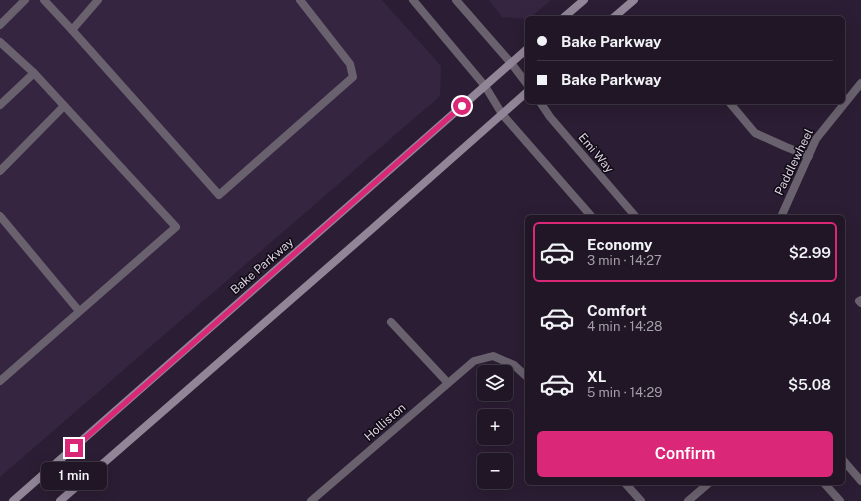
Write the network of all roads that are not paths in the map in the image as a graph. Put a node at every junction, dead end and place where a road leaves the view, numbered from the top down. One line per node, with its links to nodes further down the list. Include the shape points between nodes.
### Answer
1 (25, 0): 11 (street)
2 (44, 0): 12 (street)
3 (98, 0): 12 (street)
4 (300, 0): 12 (street, via 350,64 353,77 219,195)
5 (413, 0): 19 (street)
6 (456, 0): 15 (street)
7 (584, 0): 9 (main road)
8 (634, 0): 10 (main road)
9 (565, 16)
10 (615, 16)
11 (0, 25)
12 (72, 30)
13 (0, 42): 16 (street)
14 (525, 51): 15 (main road, Bake Parkway)
15 (511, 63): 17 (street); 19 (main road, Bake Parkway)
16 (34, 73): 25 (street); 26 (street)
17 (525, 81)
18 (861, 83): 21 (street, Paddlewheel)
19 (485, 86): 27 (street); 44 (main road, Bake Parkway)
20 (525, 94): 27 (main road)
21 (845, 103)
22 (541, 104): 31 (street, Emi Way)
23 (731, 104): 28 (street, via 755,133)
24 (844, 104): 28 (street, Paddlewheel, via 816,139)
25 (0, 105)
26 (64, 106): 29 (street); 34 (street, via 176,227)
27 (502, 114): 30 (street); 45 (main road)
28 (809, 156): 32 (street, Paddlewheel)
29 (0, 171)
30 (590, 215)
31 (634, 215)
32 (782, 215)
33 (0, 216): 34 (street)
34 (80, 311): 37 (street)
35 (391, 322): 38 (street)
36 (525, 375): 38 (street, Holliston, via 514,365 493,356 474,361)
37 (0, 381)
38 (448, 383): 46 (street, Holliston)
39 (845, 462): 40 (street)
40 (861, 480)
41 (628, 485): 47 (street)
42 (707, 485): 48 (street)
43 (826, 485): 49 (street)
44 (13, 501)
45 (60, 501)
46 (311, 501)
47 (641, 501)
48 (688, 501)
49 (840, 501)

